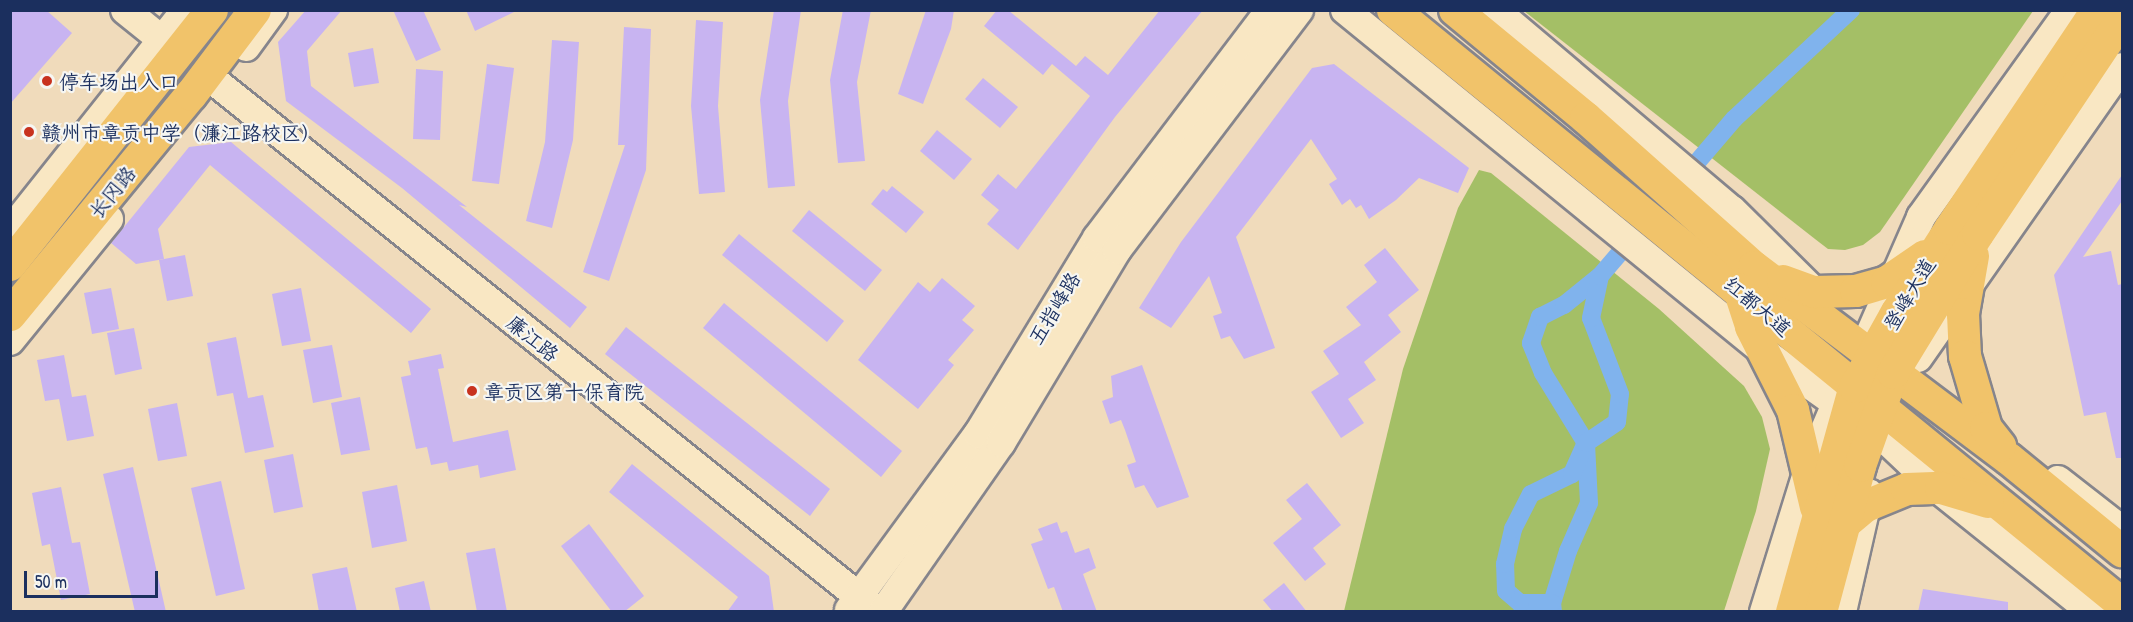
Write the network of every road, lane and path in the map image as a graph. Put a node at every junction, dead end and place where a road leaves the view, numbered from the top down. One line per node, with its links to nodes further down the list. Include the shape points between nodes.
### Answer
1 (125, 10): 15 (street)
2 (186, 10): 15 (street)
3 (212, 10): 20 (main road, 长冈路)
4 (255, 10): 29 (main road, 长冈路, via 191,95)
5 (273, 10): 17 (street)
6 (1270, 10): 44 (street, 五指峰路, via 1097,238)
7 (1299, 10): 44 (street, 五指峰路, via 1117,250 1001,442)
8 (1345, 10): 23 (street, via 1538,168)
9 (1393, 10): 23 (main road, 红都大道, via 1565,152)
10 (1455, 10): 18 (main road, 红都大道)
11 (1495, 10): 18 (street)
12 (2070, 10): 26 (street, via 1921,217)
13 (2097, 10): 22 (main road, 登峰大道)
14 (2122, 19): 22 (main road, 登峰大道)
15 (161, 39): 19 (street)
16 (2122, 68): 28 (street)
17 (218, 84): 30 (street); 44 (street, 廉江路)
18 (1592, 106): 23 (main road, 红都大道)
19 (71, 152): 20 (main road); 21 (street)
20 (50, 210): 24 (main road, 长冈路)
21 (10, 231)
22 (1964, 231): 26 (main road); 28 (main road); 32 (main road, 登峰大道)
23 (1703, 243): 25 (main road, 红都大道); 27 (street); 31 (street)
24 (10, 265)
25 (1746, 278): 27 (main road); 31 (main road, via 1751,327); 32 (main road, 红都大道); 33 (main road, 红都大道)
26 (1894, 279): 27 (main road, via 1856,291); 32 (street)
27 (1814, 292): 32 (street)
28 (1965, 293): 32 (street); 35 (main road, via 1965,356)
29 (10, 315)
30 (10, 341)
31 (1768, 356): 33 (street); 37 (main road, via 1792,410)
32 (1887, 359): 33 (main road, 登峰大道); 34 (main road, 登峰大道); 35 (street); 36 (main road, 红都大道)
33 (1846, 395): 34 (main road, 红都大道); 37 (street); 40 (main road, 登峰大道)
34 (1881, 421): 38 (street); 39 (main road, 红都大道); 40 (main road, 登峰大道)
35 (1986, 428): 36 (main road); 41 (street)
36 (2009, 459): 42 (main road, 红都大道)
37 (1809, 467): 40 (main road); 45 (street)
38 (1937, 488): 39 (main road); 40 (main road, via 1907,489); 49 (street)
39 (2007, 509): 43 (main road, 红都大道)
40 (1842, 517): 46 (main road, 登峰大道); 47 (main road, 登峰大道); 48 (street)
41 (2122, 530)
42 (2122, 551)
43 (2122, 604)
44 (867, 608)
45 (1764, 612)
46 (1792, 612)
47 (1821, 612)
48 (1842, 612)
49 (2092, 612)

